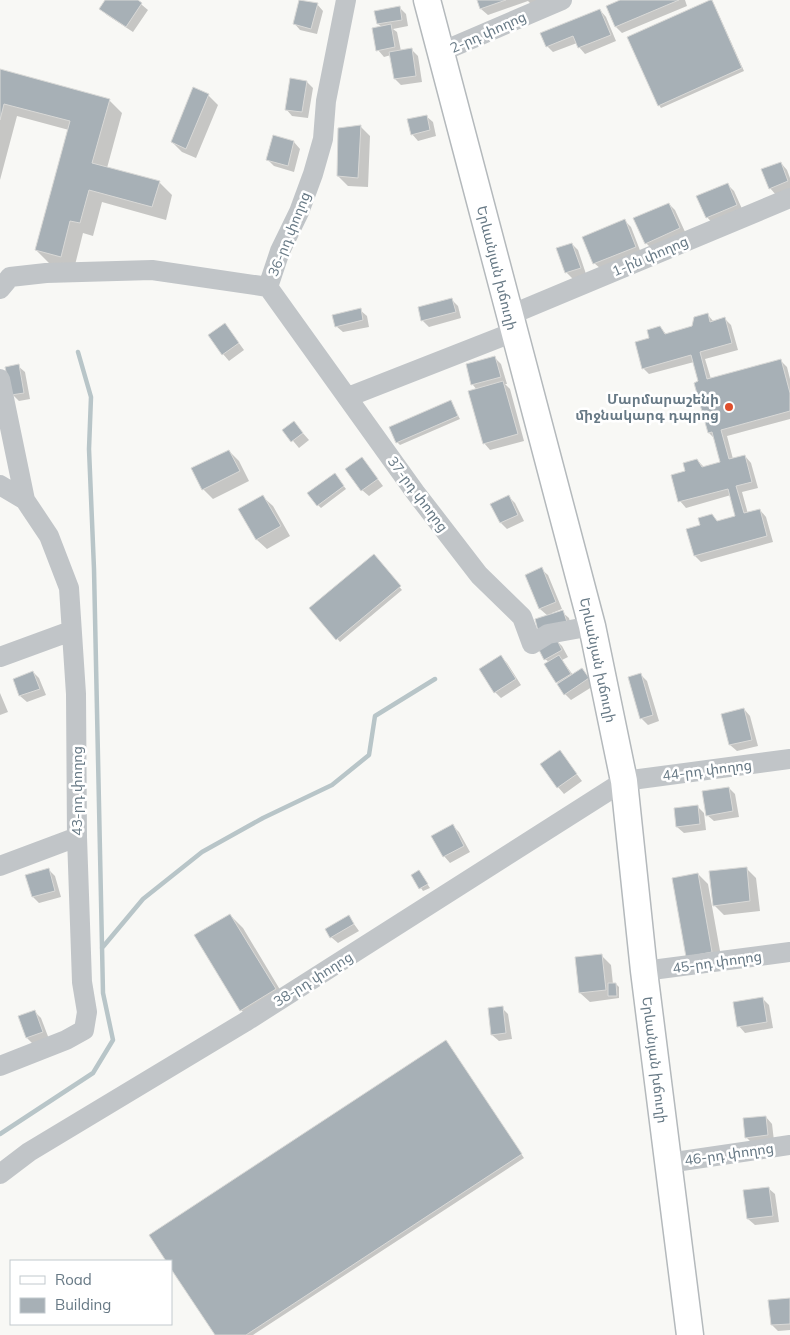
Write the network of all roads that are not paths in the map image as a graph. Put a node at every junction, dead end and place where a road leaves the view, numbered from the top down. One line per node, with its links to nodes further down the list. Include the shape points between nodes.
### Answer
1 (346, 0): 6 (street, 36-րդ փողոց, via 316,165)
2 (427, 0): 4 (main road, Երևանյան խճուղի)
3 (562, 0): 4 (street, 2-րդ փողոց)
4 (441, 52): 8 (main road, Երևանյան խճուղի)
5 (790, 198): 8 (street, 1-ին փողոց)
6 (268, 287): 7 (street, 36-րդ փողոց, via 152,270 10,277); 10 (street, 37-րդ փողոց)
7 (0, 289)
8 (512, 324): 10 (street, 1-ին փողոց); 13 (main road, Երևանյան խճուղի)
9 (0, 379): 12 (street)
10 (348, 396): 13 (street, 37-րդ փողոց, via 415,492 479,574 522,617 532,644 548,634)
11 (0, 485): 12 (street, 43-րդ փողոց)
12 (24, 500): 14 (street, 43-րդ փողոց, via 49,536 69,588)
13 (592, 626): 17 (main road, Երևանյան խճուղի)
14 (71, 631): 15 (street); 18 (street, 43-րդ փողոց, via 76,694)
15 (0, 657)
16 (790, 759): 17 (street, 44-րդ փողոց)
17 (624, 781): 21 (main road, Երևանյան խճուղի); 25 (street, 38-րդ փողոց, via 253,1017 29,1152)
18 (77, 837): 19 (street); 22 (street, 43-րդ փողոց, via 82,982 87,1012 84,1030)
19 (0, 866)
20 (790, 952): 21 (street, 45-րդ փողոց)
21 (644, 971): 24 (main road, Երևանյան խճուղի)
22 (0, 1066)
23 (790, 1145): 24 (street, 46-րդ փողոց)
24 (668, 1163): 26 (main road, Երևանյան խճուղի)
25 (0, 1174)
26 (690, 1335)

